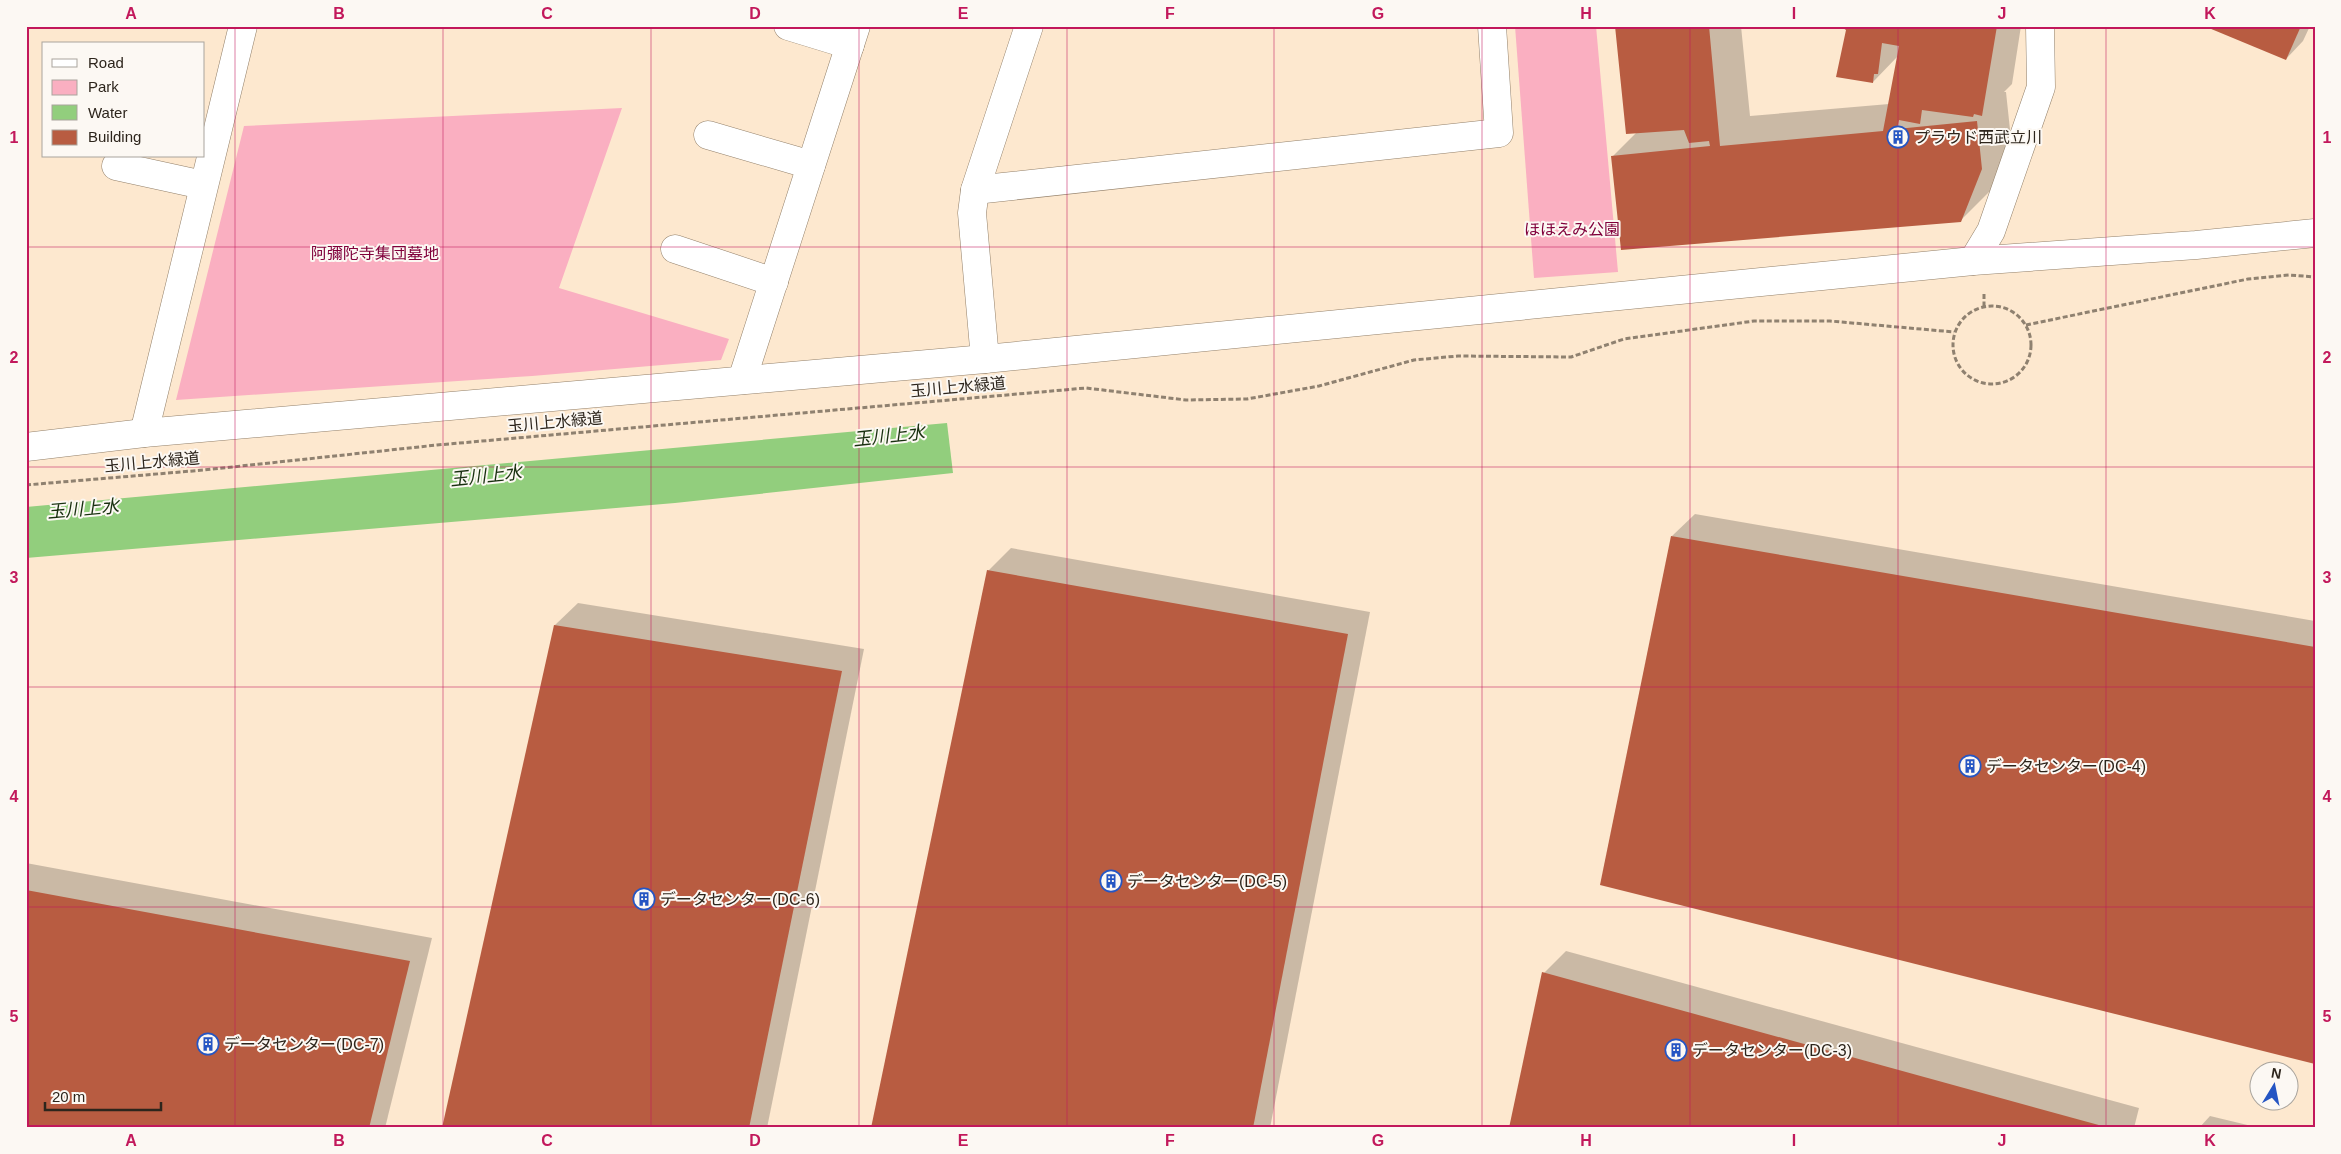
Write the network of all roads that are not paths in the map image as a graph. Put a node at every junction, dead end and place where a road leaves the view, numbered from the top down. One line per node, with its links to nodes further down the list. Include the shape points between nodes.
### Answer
1 (243, 26): 10 (street)
2 (788, 26): 6 (street)
3 (1029, 26): 11 (street)
4 (1492, 26): 11 (street, via 1499,133)
5 (2040, 26): 14 (street, via 2041,87 1991,231)
6 (853, 36): 8 (street)
7 (708, 135): 8 (street)
8 (811, 165): 15 (street)
9 (116, 166): 10 (street)
10 (203, 186): 18 (street)
11 (975, 190): 16 (street, via 972,213)
12 (2315, 233): 14 (street)
13 (675, 249): 15 (street)
14 (1973, 261): 16 (street)
15 (774, 282): 17 (street)
16 (985, 359): 17 (street)
17 (742, 380): 18 (street)
18 (144, 433): 19 (street)
19 (26, 447)

